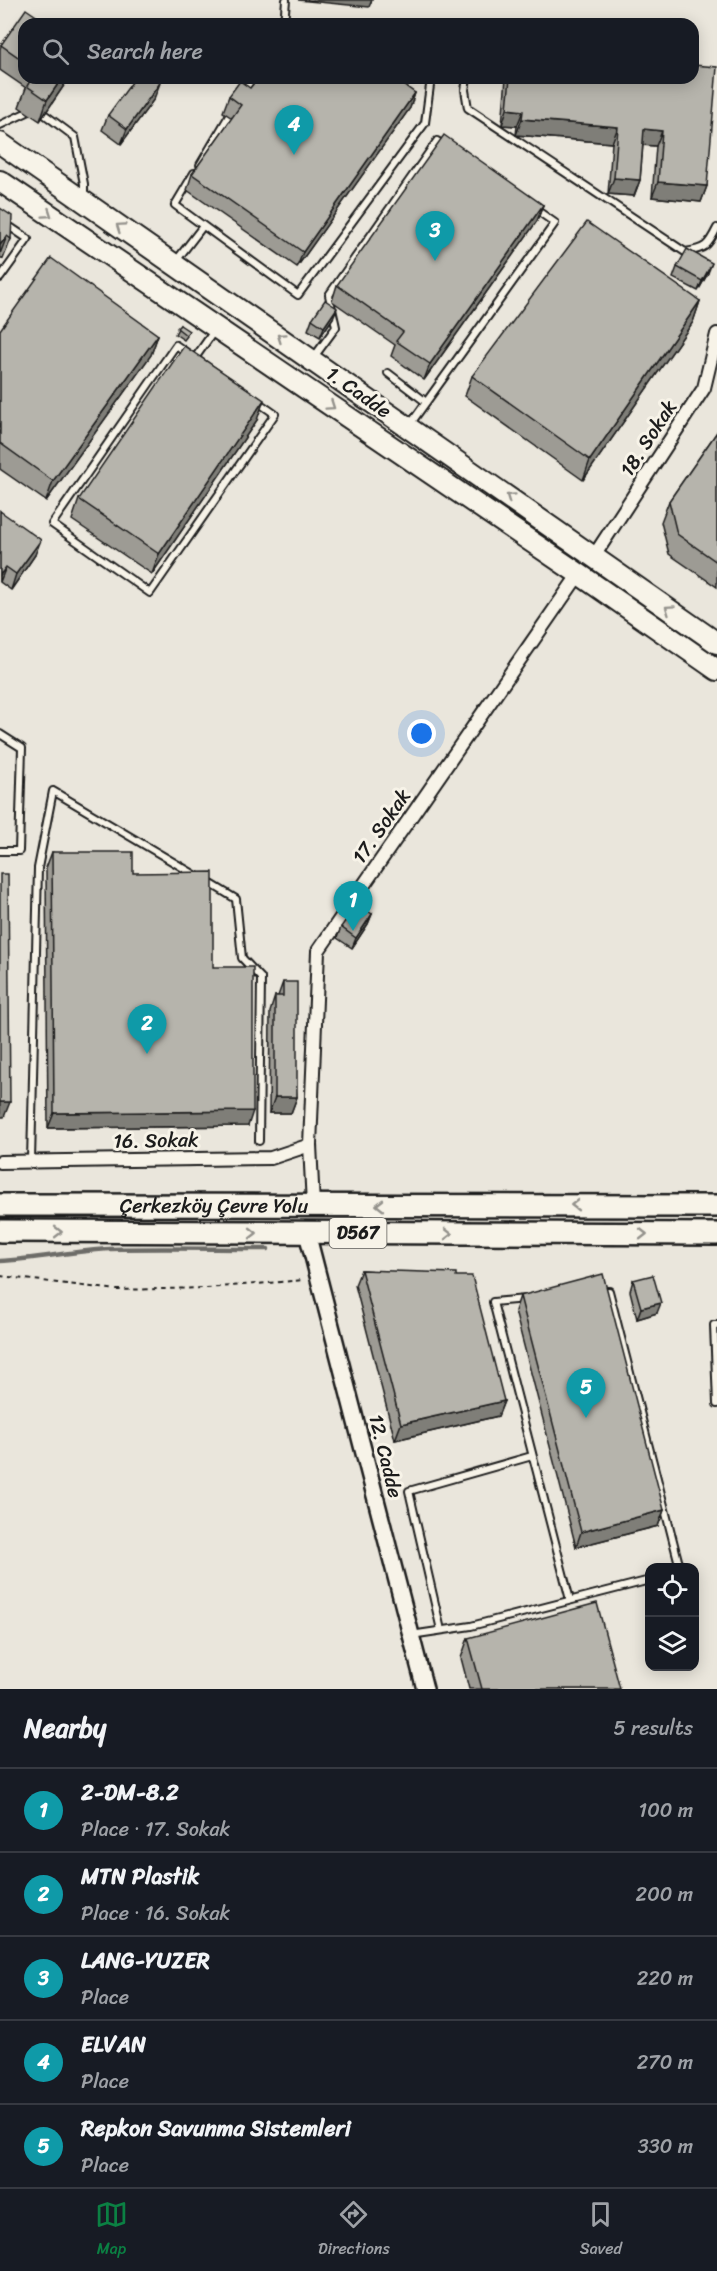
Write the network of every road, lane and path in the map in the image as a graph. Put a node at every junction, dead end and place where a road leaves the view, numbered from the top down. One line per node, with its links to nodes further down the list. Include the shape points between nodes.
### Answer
1 (286, 0): 2 (lane)
2 (284, 18)
3 (248, 84): 13 (lane, via 175,205)
4 (429, 84): 13 (lane, via 425,123 298,295)
5 (466, 84): 14 (lane, via 468,108 685,252 702,249)
6 (0, 125): 10 (lane, via 36,108 75,137)
7 (0, 142): 10 (main road, 1. Cadde)
8 (447, 147): 20 (lane, via 437,141 329,295 336,327)
9 (0, 181): 17 (main road, 1. Cadde, one-way to 17)
10 (84, 202): 15 (main road, 1. Cadde, one-way to 10)
11 (526, 202): 22 (lane, via 555,223)
12 (0, 220): 16 (lane, via 28,239)
13 (203, 226): 15 (lane)
14 (717, 228)
15 (174, 264): 20 (main road, 1. Cadde, one-way to 15)
16 (0, 279)
17 (216, 328): 19 (lane); 25 (main road, 1. Cadde, one-way to 25)
18 (717, 334): 24 (street, 18. Sokak, via 704,388)
19 (195, 358): 19 (lane, via 176,345 52,524 150,593 275,414)
20 (312, 359): 23 (main road, 1. Cadde)
21 (387, 373): 22 (lane)
22 (426, 402): 23 (lane)
23 (409, 426): 24 (main road, 1. Cadde, one-way to 23)
24 (594, 556): 26 (main road, 1. Cadde, one-way to 24)
25 (579, 574): 27 (main road, 1. Cadde); 31 (street, 17. Sokak, via 318,951)
26 (717, 643)
27 (717, 670)
28 (0, 734): 29 (lane, via 22,748 19,851)
29 (0, 851)
30 (259, 1141): 33 (lane, via 261,978 242,958 236,899 52,791 38,868)
31 (310, 1145): 33 (street, 16. Sokak, via 271,1158); 35 (street, 17. Sokak)
32 (0, 1162): 33 (street, 16. Sokak)
33 (31, 1162)
34 (0, 1205): 35 (highway, Çerkezköy Çevre Yolu / D567)
35 (313, 1205): 36 (highway, Çerkezköy Çevre Yolu / D567, one-way to 35)
36 (717, 1206)
37 (0, 1231): 38 (highway, D567, one-way to 38)
38 (307, 1233): 39 (highway, D567, one-way to 39); 41 (street, 12. Cadde)
39 (717, 1234)
40 (0, 1276): 41 (path, via 117,1290 207,1288)
41 (318, 1278): 51 (street, 12. Cadde)
42 (597, 1292): 47 (lane, via 609,1291)
43 (539, 1298): 46 (lane, via 493,1302)
44 (717, 1325): 45 (lane)
45 (717, 1404)
46 (532, 1456): 49 (lane); 50 (lane, via 409,1491)
47 (679, 1563)
48 (645, 1581): 49 (lane)
49 (570, 1600): 50 (lane)
50 (441, 1630): 51 (lane)
51 (411, 1635): 52 (street, 12. Cadde)
52 (424, 1689)

